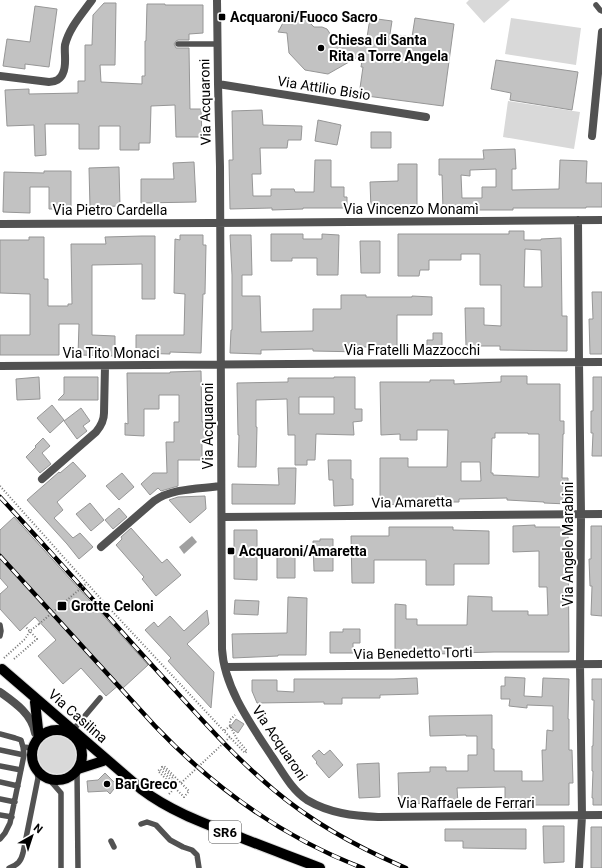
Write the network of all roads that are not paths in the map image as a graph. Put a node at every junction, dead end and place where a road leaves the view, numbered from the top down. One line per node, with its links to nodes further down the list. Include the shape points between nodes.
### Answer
1 (92, 0): 8 (street, via 69,33 65,47 64,70 59,79 49,82)
2 (217, 0): 7 (street, Via Acquaroni)
3 (596, 6): 4 (lane)
4 (602, 11)
5 (602, 32): 11 (street)
6 (178, 44): 7 (lane)
7 (217, 44): 9 (street, Via Acquaroni)
8 (0, 76)
9 (218, 84): 10 (street, Via Attilio Bisio); 14 (street, Via Acquaroni)
10 (426, 117)
11 (592, 136)
12 (578, 220): 13 (street, Via Vincenzo Monamì); 14 (street, Via Vincenzo Monamì); 16 (street, Via Angelo Marabini)
13 (602, 220)
14 (220, 223): 15 (street, Via Pietro Cardella); 18 (street, Via Acquaroni)
15 (0, 224)
16 (579, 362): 17 (street, Via Fratelli Mazzocchi); 18 (street, Via Fratelli Mazzocchi); 23 (street, Via Angelo Marabini)
17 (602, 362)
18 (221, 365): 20 (street, Via Tito Monaci); 22 (street, Via Acquaroni)
19 (0, 366): 20 (street, Via Tito Monaci)
20 (105, 366): 21 (street, via 104,416 100,426)
21 (42, 479)
22 (221, 486): 25 (street, Via Acquaroni); 26 (street, via 161,496)
23 (581, 513): 24 (street, Via Amaretta); 25 (street, Via Amaretta); 29 (street, Via Angelo Marabini)
24 (602, 514)
25 (222, 517): 32 (street, Via Acquaroni, via 222,649)
26 (101, 547)
27 (0, 625): 28 (lane)
28 (0, 636)
29 (580, 664): 30 (street, Via Benedetto Torti); 32 (street, Via Benedetto Torti); 57 (street, Via Angelo Marabini)
30 (602, 664)
31 (1, 666): 35 (main road, Via Casilina / SR6); 37 (main road, Via Casilina / SR6)
32 (225, 667): 54 (street, Via Acquaroni, via 242,708 290,784 306,799)
33 (0, 692): 39 (street, Via Casilina, via 18,706 34,726)
34 (100, 698): 37 (lane)
35 (35, 702): 36 (main road, Via Casilina / SR6); 39 (main road, Via Casilina)
36 (59, 730): 39 (main road, Via Casilina, via 48,731); 40 (main road, Via Casilina / SR6, via 72,734)
37 (73, 730): 50 (main road, Via Casilina / SR6)
38 (0, 734): 39 (lane)
39 (33, 744): 42 (lane); 45 (main road, Via Casilina)
40 (81, 748): 43 (main road, Via Casilina / SR6); 46 (main road, Via Casilina, via 81,763)
41 (0, 750): 42 (lane)
42 (24, 755): 47 (lane)
43 (103, 761): 46 (main road, Via Casilina); 50 (main road, Via Casilina / SR6)
44 (0, 766): 47 (lane)
45 (36, 767): 48 (main road); 63 (lane, via 38,778 23,852 18,864)
46 (78, 769): 48 (main road, Via Casilina, via 64,779); 65 (lane)
47 (21, 770): 51 (lane)
48 (48, 778): 64 (lane, via 61,793)
49 (0, 782): 51 (lane)
50 (136, 784): 67 (main road, Via Casilina / SR6, via 178,812)
51 (18, 786): 53 (lane)
52 (0, 799): 53 (lane)
53 (15, 802): 58 (lane)
54 (332, 811): 57 (street, Via Raffaele de Ferrari, via 378,817)
55 (0, 815): 58 (lane)
56 (602, 815): 57 (street, Via Raffaele de Ferrari)
57 (582, 816): 68 (street, Via Angelo Marabini)
58 (12, 817): 60 (lane)
59 (141, 824): 66 (lane, via 147,822 156,826 170,840 192,850 197,855)
60 (0, 839)
61 (111, 841): 62 (lane)
62 (114, 847)
63 (9, 868)
64 (61, 868)
65 (78, 868)
66 (199, 868)
67 (320, 868)
68 (579, 868)

